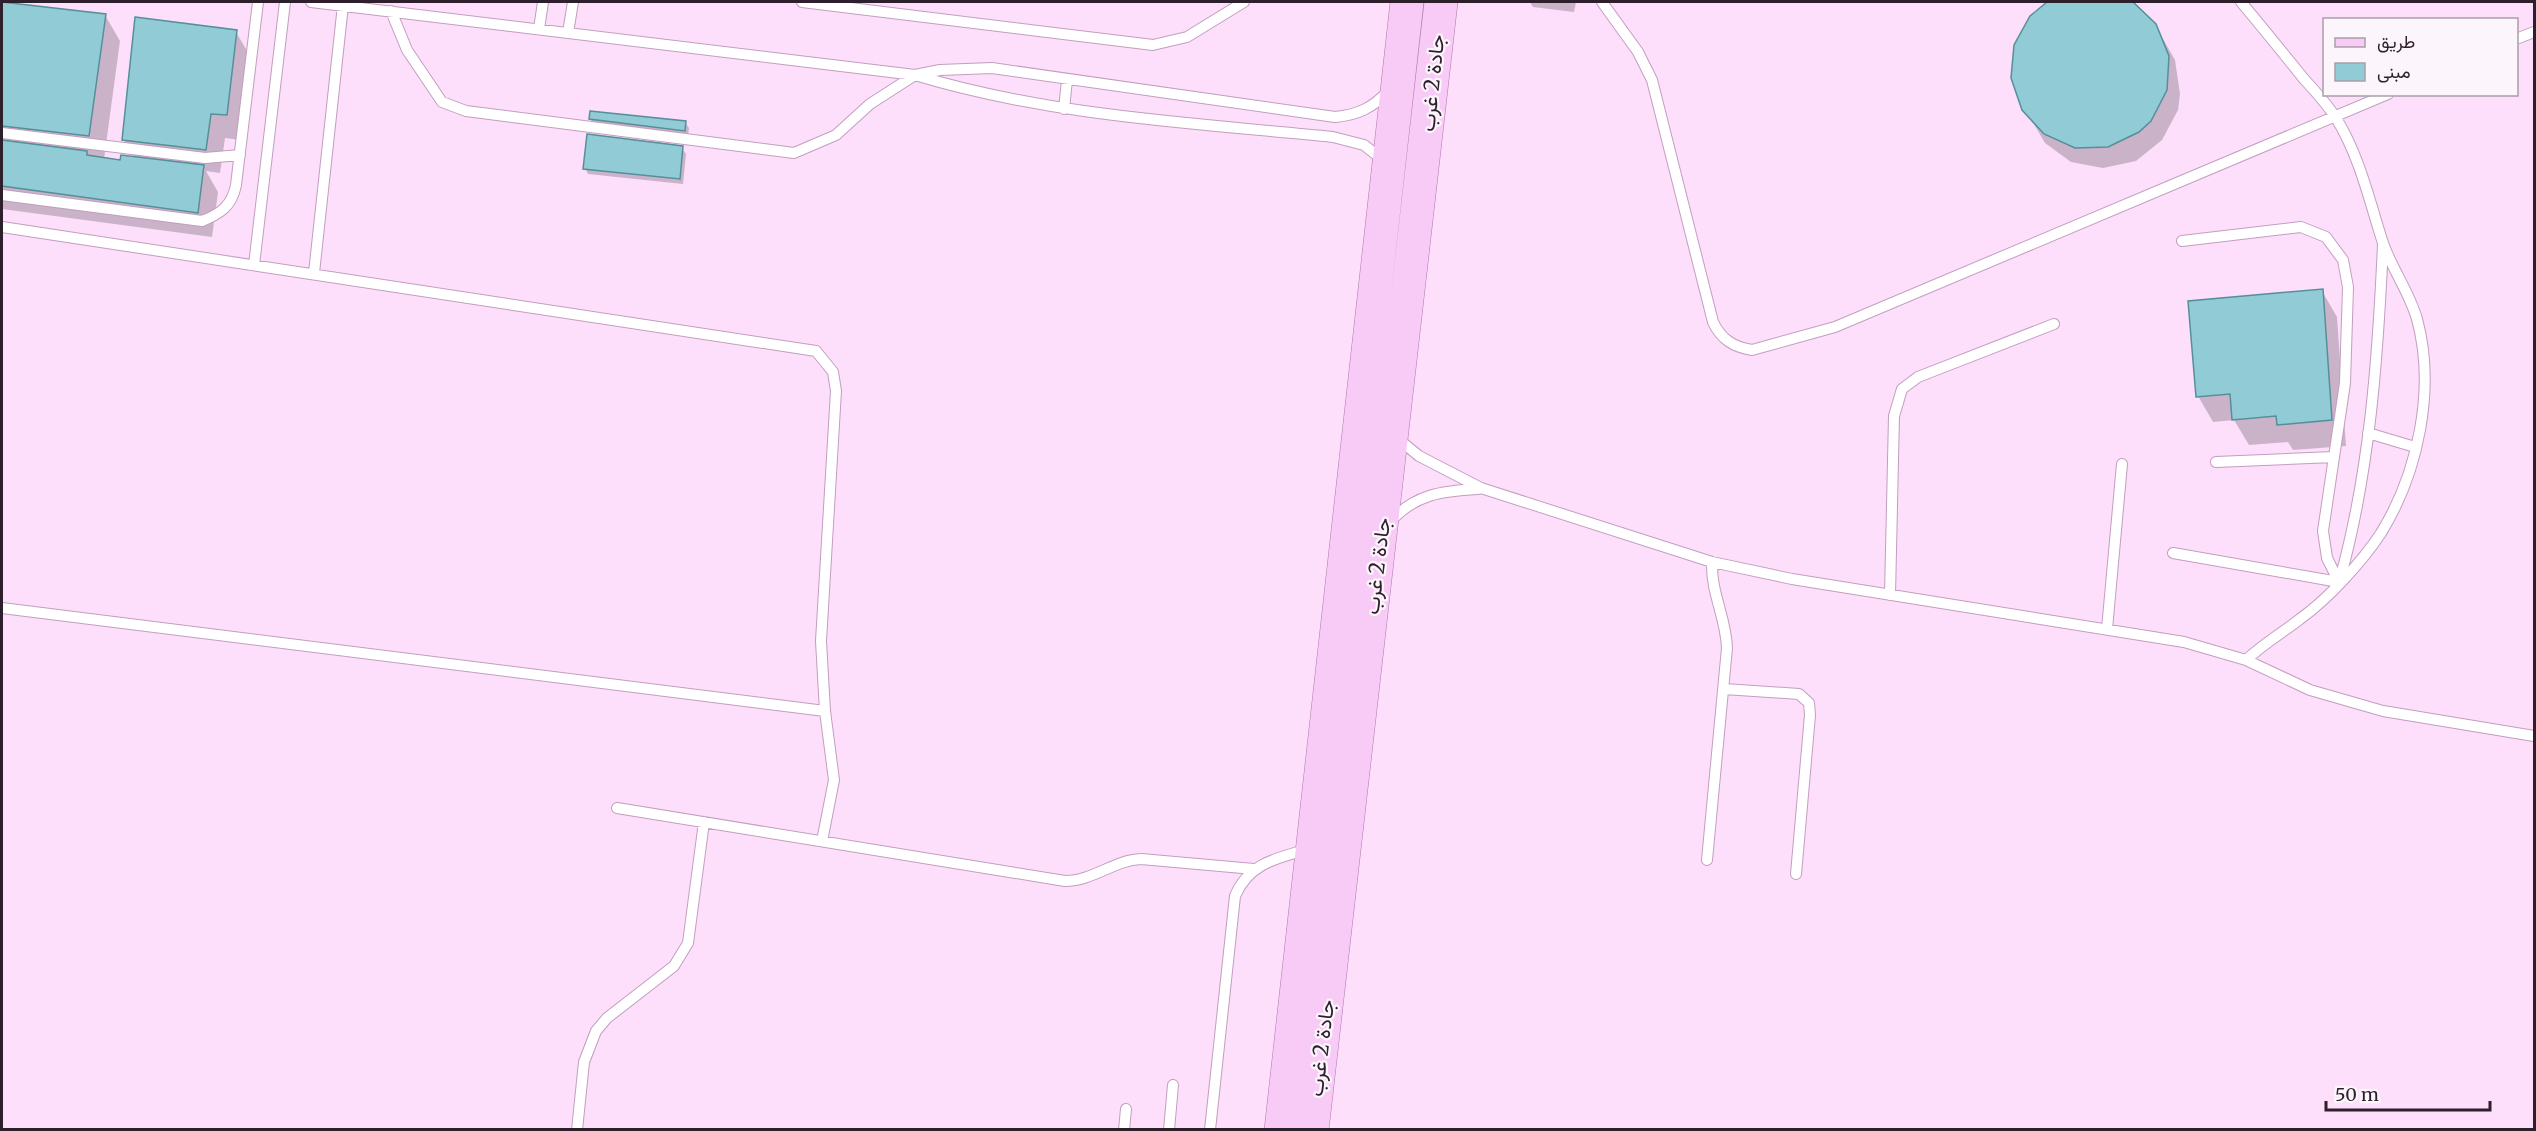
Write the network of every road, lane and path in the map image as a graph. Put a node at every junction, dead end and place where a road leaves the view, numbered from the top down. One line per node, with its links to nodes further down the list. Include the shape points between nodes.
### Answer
1 (258, 2): 29 (lane)
2 (285, 2): 35 (lane)
3 (311, 2): 13 (lane)
4 (543, 2): 16 (lane)
5 (573, 2): 18 (lane)
6 (802, 2): 12 (lane)
7 (1244, 2): 14 (lane, via 1187,37 1153,45)
8 (1407, 2): 20 (main road, جادة 2 غرب)
9 (1441, 2): 39 (main road, جادة 2 غرب)
10 (1602, 2): 26 (lane, via 1638,52 1652,80 1713,322 1724,339 1742,348 1762,348 1835,327)
11 (2241, 2): 26 (lane)
12 (841, 4): 14 (lane)
13 (343, 5): 15 (lane); 36 (lane)
14 (861, 5)
15 (391, 11): 16 (lane); 21 (lane, via 407,50 442,102 465,111 702,143 794,153 836,135 870,104)
16 (539, 29): 18 (lane)
17 (2535, 32): 19 (lane)
18 (568, 33): 21 (lane)
19 (2518, 39)
20 (1398, 74): 25 (lane, via 1391,88 1366,110); 30 (main road, جادة 2 غرب)
21 (915, 75): 22 (lane, via 992,68); 24 (lane, via 1003,99)
22 (1067, 80): 24 (lane); 25 (lane)
23 (2383, 96): 26 (lane)
24 (1064, 109): 28 (lane)
25 (1335, 117): 28 (lane)
26 (2336, 117): 34 (lane, via 2356,158)
27 (2, 133): 29 (lane, via 205,158)
28 (1333, 137): 30 (lane, via 1364,145)
29 (240, 155): 31 (lane, via 234,196 221,213 202,221)
30 (1388, 165): 59 (main road, جادة 2 غرب)
31 (2, 195)
32 (2, 227): 35 (lane)
33 (2182, 241): 41 (lane, via 2301,227 2326,237 2336,247 2348,287 2345,383)
34 (2383, 243): 38 (lane); 40 (lane, via 2417,320 2422,351 2423,405)
35 (254, 265): 36 (lane)
36 (314, 273): 54 (lane, via 816,351 833,372 836,391 821,641)
37 (2054, 324): 49 (lane, via 1918,376 1902,389 1894,416)
38 (2368, 433): 40 (lane); 48 (lane, via 2354,523)
39 (1392, 435): 44 (lane, via 1419,456); 45 (main road, جادة 2 غرب)
40 (2415, 447): 48 (lane, via 2396,507 2361,560)
41 (2334, 457): 42 (lane); 48 (lane, via 2323,531 2327,558)
42 (2216, 462)
43 (2122, 464): 51 (lane)
44 (1482, 488): 45 (lane, via 1434,493 1417,499 1396,515); 47 (lane)
45 (1380, 538): 70 (main road, جادة 2 غرب)
46 (2173, 553): 48 (lane)
47 (1712, 562): 49 (lane); 53 (lane, via 1714,594 1727,634)
48 (2339, 582): 52 (lane, via 2316,607)
49 (1890, 595): 51 (lane)
50 (2, 608): 54 (lane)
51 (2107, 629): 52 (lane, via 2184,642)
52 (2246, 660): 55 (lane, via 2310,690 2384,711)
53 (1724, 689): 60 (lane); 62 (lane, via 1799,694 1809,703)
54 (825, 711): 58 (lane, via 834,780)
55 (2535, 736)
56 (617, 808): 57 (lane)
57 (704, 822): 58 (lane); 65 (lane, via 688,944 674,966 596,1031 584,1062)
58 (822, 841): 61 (lane, via 1065,881 1083,879 1141,858)
59 (1312, 848): 61 (lane); 69 (main road, جادة 2 غرب)
60 (1707, 860)
61 (1254, 869): 68 (lane, via 1235,896)
62 (1796, 874)
63 (1173, 1085): 67 (lane)
64 (1126, 1109): 66 (lane)
65 (577, 1130)
66 (1124, 1130)
67 (1169, 1130)
68 (1210, 1130)
69 (1281, 1130)
70 (1312, 1130)

